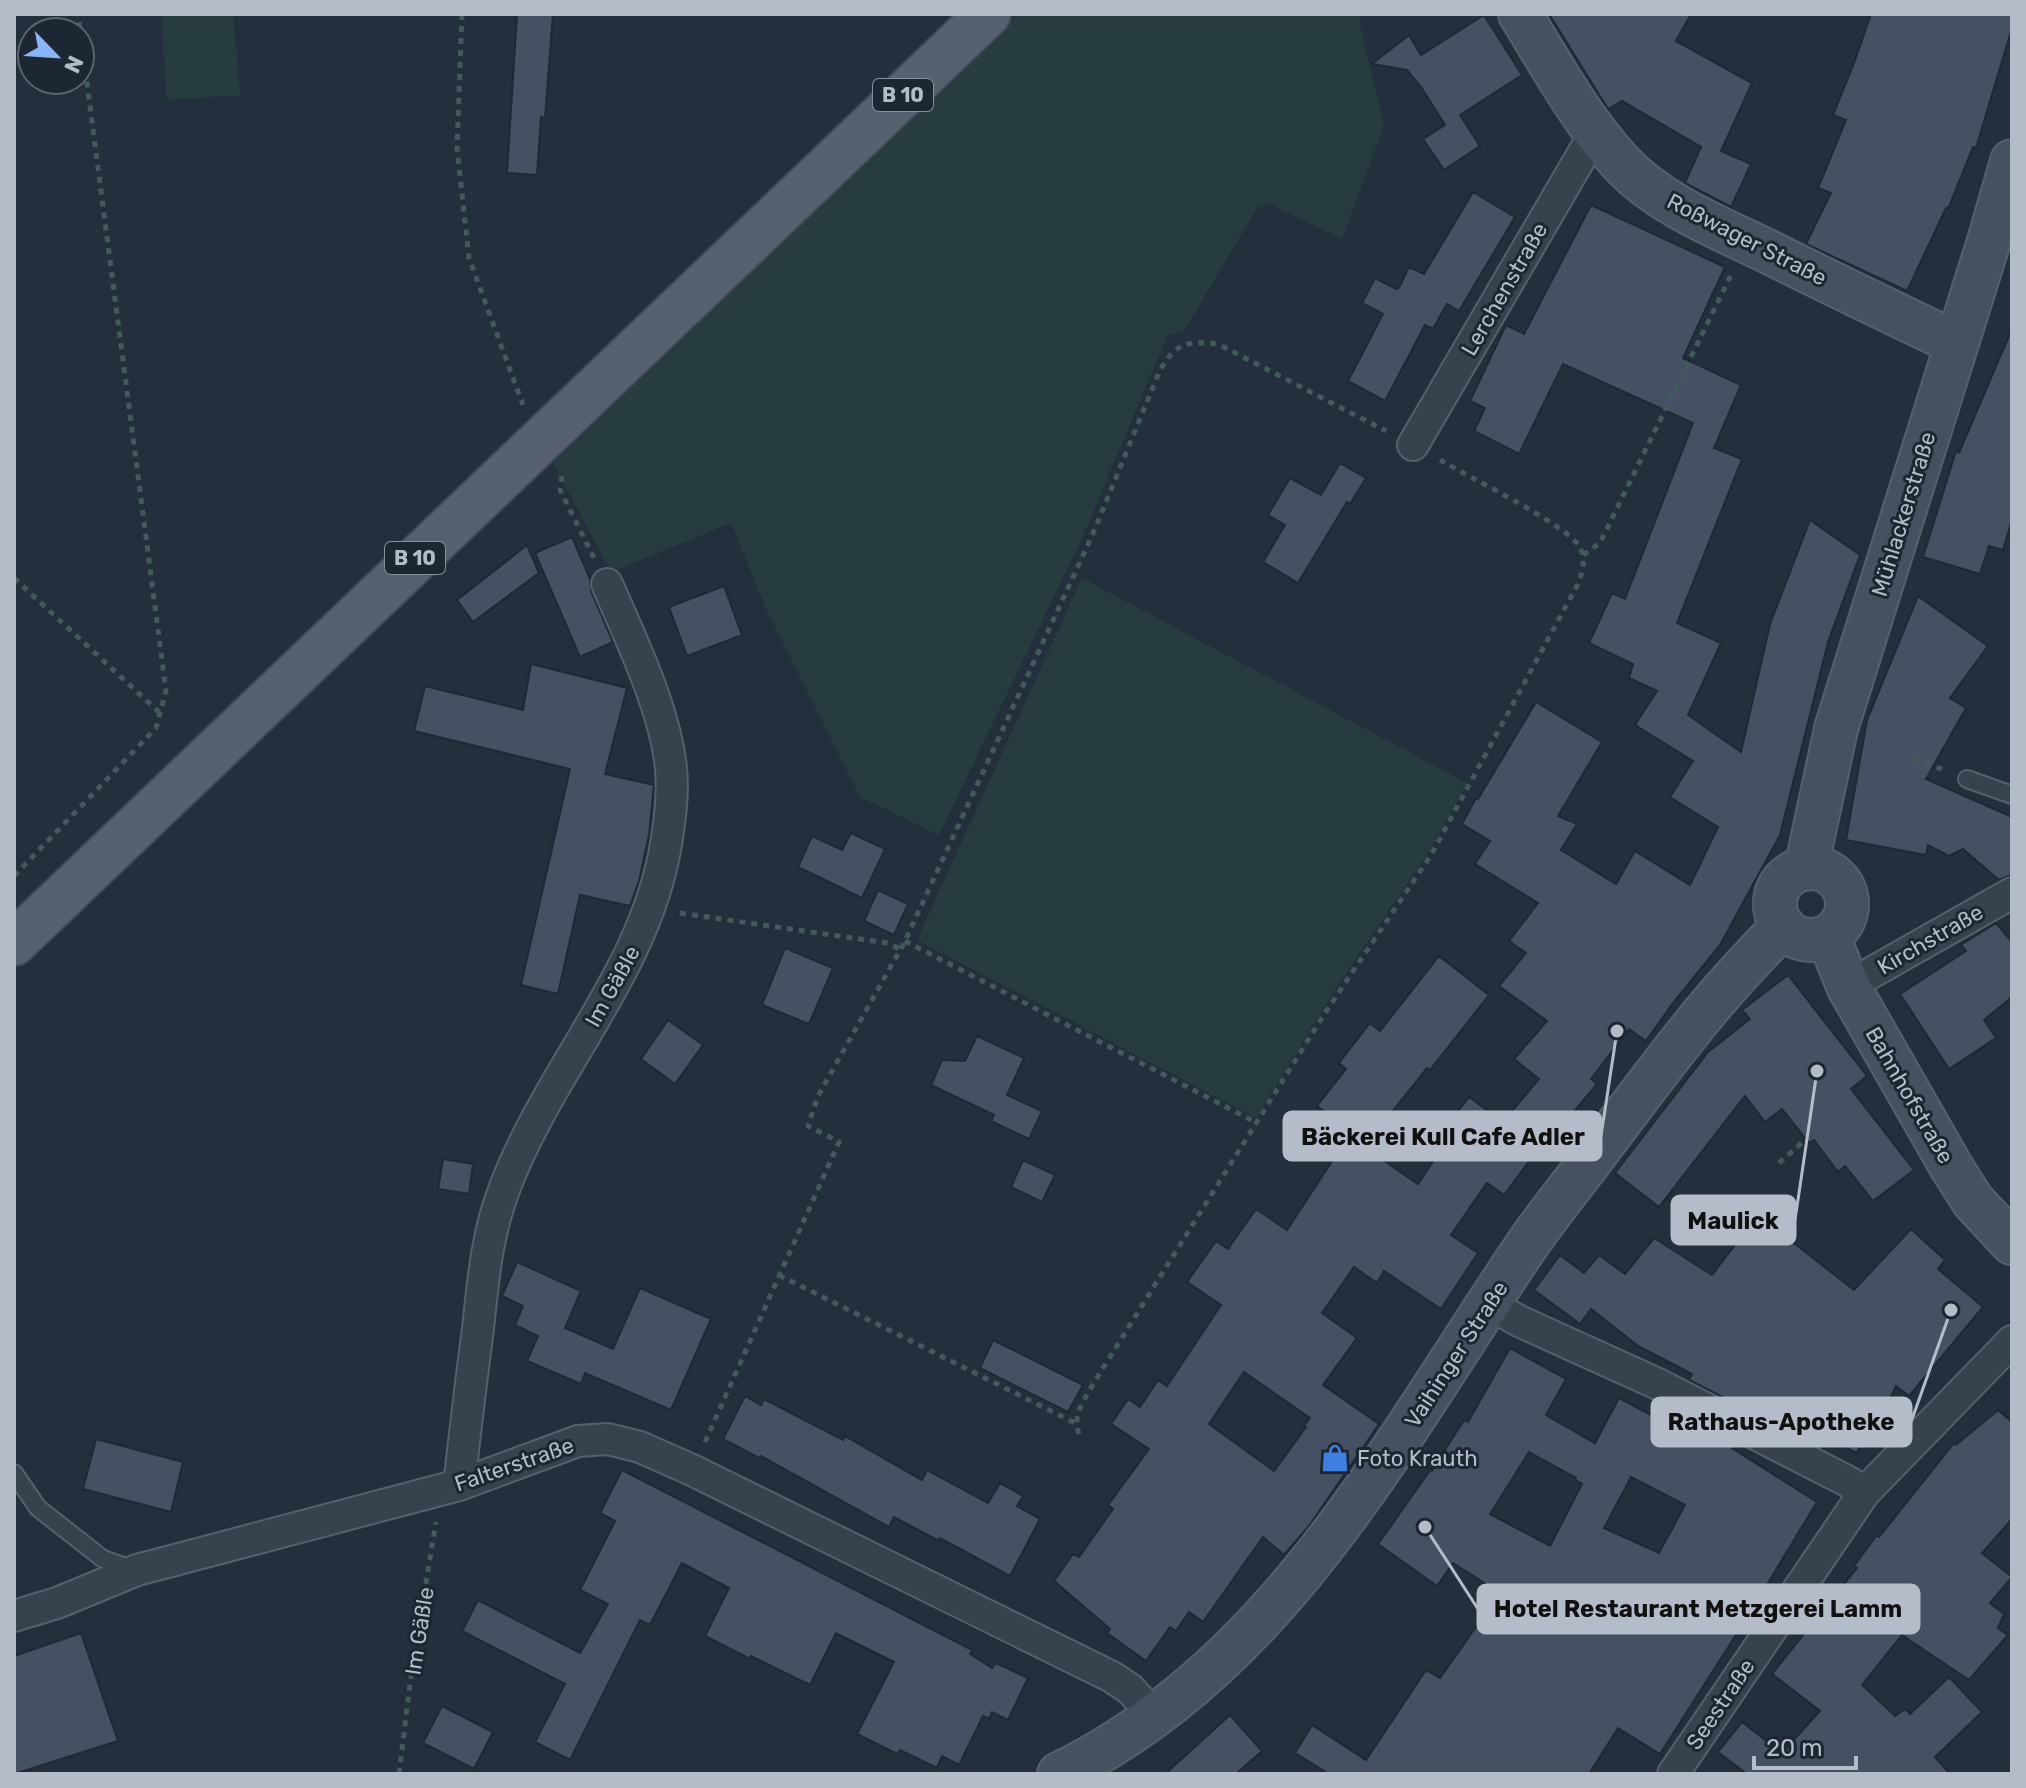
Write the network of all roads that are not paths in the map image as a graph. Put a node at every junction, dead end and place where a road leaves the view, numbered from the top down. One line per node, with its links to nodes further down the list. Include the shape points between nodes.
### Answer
1 (988, 14): 14 (main road, B 10)
2 (1520, 14): 3 (street, Roßwager Straße)
3 (1595, 133): 5 (street, Roßwager Straße, via 1659,194); 6 (street, Lerchenstraße)
4 (2012, 161): 5 (street, Mühlackerstraße)
5 (1956, 343): 10 (street, Mühlackerstraße, via 1836,729)
6 (1413, 445)
7 (607, 584): 20 (street, Im Gäßle, via 639,660 670,759 672,804 665,852 636,946 533,1124 505,1186 488,1238)
8 (1967, 779): 9 (lane)
9 (2012, 795)
10 (1806, 869): 12 (street, via 1786,878 1778,890 1775,903); 13 (street, via 1826,871 1845,892 1844,919)
11 (2012, 893): 15 (street, Kirchstraße)
12 (1783, 926): 13 (street, via 1809,940); 17 (street, Vaihinger Straße, via 1720,994 1638,1098)
13 (1828, 936): 15 (street, Bahnhofstraße)
14 (14, 943)
15 (1848, 986): 16 (street, Bahnhofstraße, via 1973,1201)
16 (2012, 1243)
17 (1488, 1303): 21 (street, via 1660,1385); 24 (street, Vaihinger Straße, via 1411,1424 1294,1583 1218,1665)
18 (2012, 1341): 21 (street, Seestraße)
19 (14, 1473): 22 (lane, via 38,1508 103,1559)
20 (450, 1487): 22 (street, Falterstraße); 24 (street, Falterstraße, via 578,1441 608,1439 640,1447 1112,1677)
21 (1864, 1493): 26 (street, Seestraße)
22 (137, 1570): 23 (street, Falterstraße)
23 (14, 1616)
24 (1155, 1717): 25 (street, Vaihinger Straße)
25 (1059, 1774)
26 (1673, 1774)

